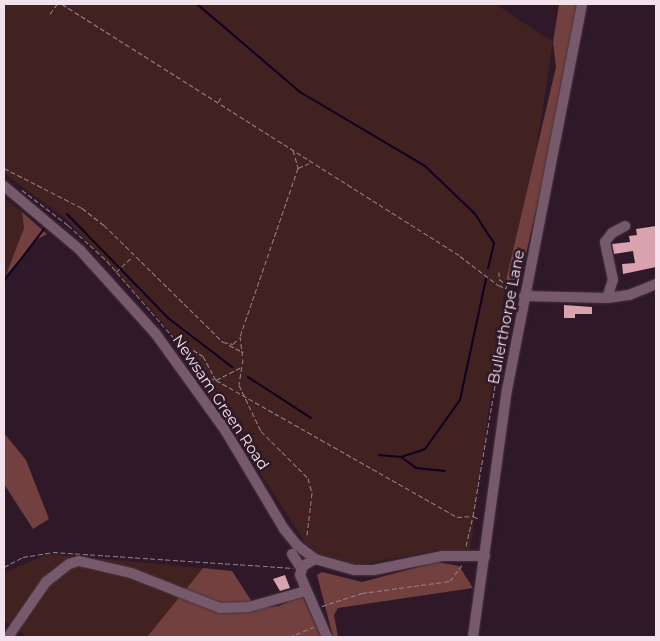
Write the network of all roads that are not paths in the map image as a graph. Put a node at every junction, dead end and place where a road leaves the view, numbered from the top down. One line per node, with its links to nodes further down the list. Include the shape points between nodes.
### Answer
1 (582, 4): 5 (street, Bullerthorpe Lane)
2 (4, 186): 9 (street, Newsam Green Road, via 97,268 156,333 198,391 284,530)
3 (625, 226): 6 (street, via 612,233 605,242 613,280)
4 (656, 284): 6 (street, via 629,296)
5 (525, 295): 6 (street); 8 (street, Bullerthorpe Lane, via 507,390)
6 (607, 298)
7 (292, 554): 10 (street)
8 (485, 556): 9 (street, via 442,556 374,570 334,566); 14 (street, Bullerthorpe Lane)
9 (315, 559): 10 (street)
10 (301, 568): 11 (street)
11 (306, 591): 12 (street, via 249,606 220,608 131,573 79,562 69,564 46,582); 13 (street)
12 (8, 637)
13 (327, 637)
14 (473, 637)

